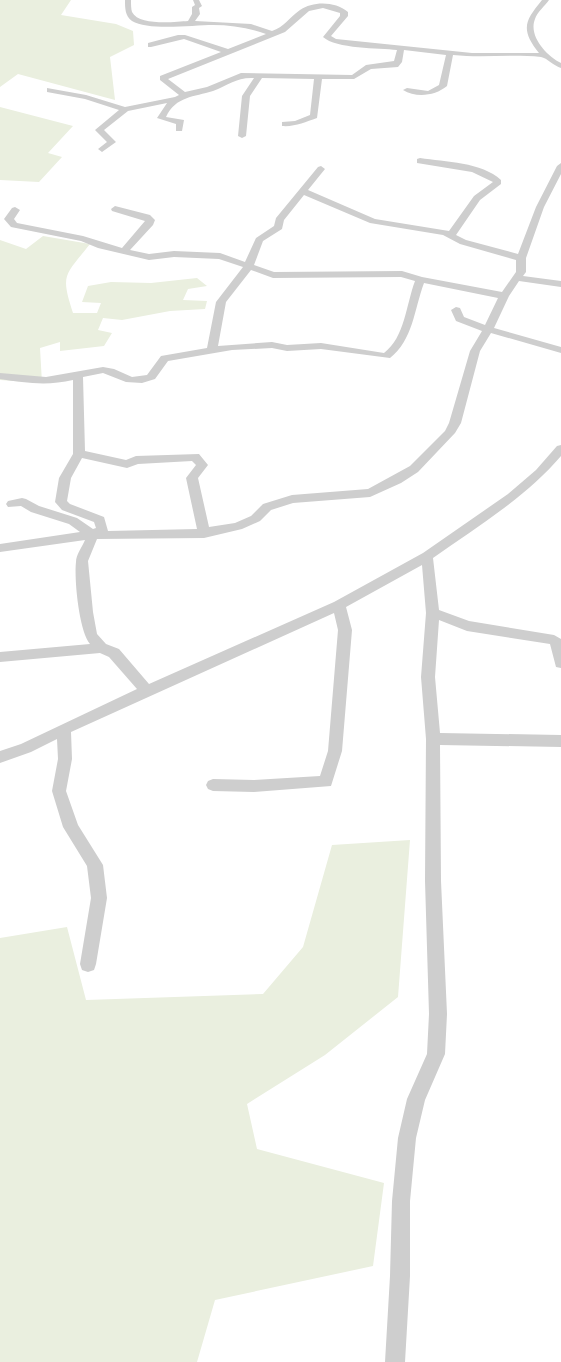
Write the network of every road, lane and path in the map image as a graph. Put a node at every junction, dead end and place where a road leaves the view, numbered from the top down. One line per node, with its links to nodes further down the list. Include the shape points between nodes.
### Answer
1 (128, 0): 6 (street, via 128,11 134,19 152,24)
2 (196, 0): 6 (street, via 199,6 195,8 196,14)
3 (308, 0): 5 (street)
4 (546, 0): 12 (street, via 530,19 530,29)
5 (317, 6): 7 (street, via 302,11 290,26); 9 (street, via 344,12 328,34 330,40)
6 (190, 23): 7 (street, via 251,26)
7 (272, 34): 10 (street)
8 (151, 45): 10 (street, via 185,37)
9 (401, 48): 11 (street); 15 (street, via 395,65 369,67 354,77)
10 (226, 51): 18 (street, via 163,78)
11 (450, 53): 12 (street); 17 (street, via 443,86 429,93)
12 (544, 56): 13 (street)
13 (561, 66)
14 (259, 76): 15 (street); 18 (street, via 241,75 210,89); 23 (street, via 246,96)
15 (319, 77): 21 (street, via 314,116)
16 (50, 90): 20 (street)
17 (407, 90)
18 (184, 95): 19 (street)
19 (174, 99): 20 (street); 22 (street, via 162,118 181,122)
20 (125, 109): 24 (street, via 99,130 112,142)
21 (285, 124)
22 (179, 129)
23 (242, 136)
24 (102, 149)
25 (420, 161): 31 (street, via 485,173 498,182 477,198)
26 (561, 166): 33 (street)
27 (321, 169): 28 (street)
28 (303, 191): 31 (street, via 373,221); 34 (street, via 279,220 279,227 259,240)
29 (115, 209): 32 (street, via 150,220)
30 (14, 210): 32 (street, via 9,219 14,224)
31 (450, 236): 33 (street)
32 (125, 250): 34 (street, via 149,257 174,254 220,256)
33 (521, 258): 35 (street, via 521,272)
34 (248, 267): 36 (street, via 273,274 343,276 393,273); 41 (street, via 221,302)
35 (517, 278): 37 (street); 38 (street)
36 (420, 280): 38 (street); 41 (street, via 402,337 396,349 386,356 321,346 232,346)
37 (561, 284)
38 (504, 296): 40 (street)
39 (456, 310): 40 (street, via 462,321)
40 (489, 328): 42 (street); 48 (street, via 475,350 449,434 414,469 370,493 292,499 267,507 263,515 247,523)
41 (212, 350): 44 (street, via 166,358 151,377 143,381 135,382 102,370)
42 (561, 350)
43 (0, 376): 44 (street, via 34,382)
44 (78, 376): 46 (street)
45 (561, 449): 51 (street, via 512,497)
46 (79, 454): 48 (street, via 127,464 136,460 195,457 202,465 192,478); 49 (street, via 65,478 61,502 100,520 102,530)
47 (12, 504): 49 (street, via 22,502 73,521)
48 (204, 534): 49 (street)
49 (93, 535): 50 (street); 54 (street, via 82,561 91,636)
50 (0, 548)
51 (427, 556): 52 (street); 53 (street)
52 (339, 605): 57 (street); 62 (street, via 345,630 335,751 326,782 254,786)
53 (433, 613): 56 (street, via 486,630 554,640 558,644); 59 (street, via 428,677)
54 (101, 648): 55 (street); 57 (street, via 114,653)
55 (0, 657)
56 (561, 663)
57 (147, 691): 58 (street)
58 (64, 728): 61 (street, via 26,748); 63 (street, via 65,759 59,791 71,828 95,865 99,898)
59 (433, 739): 60 (street); 64 (street, via 436,1054 416,1099 407,1138 401,1201)
60 (561, 741)
61 (0, 756)
62 (213, 784)
63 (88, 964)
64 (395, 1362)

